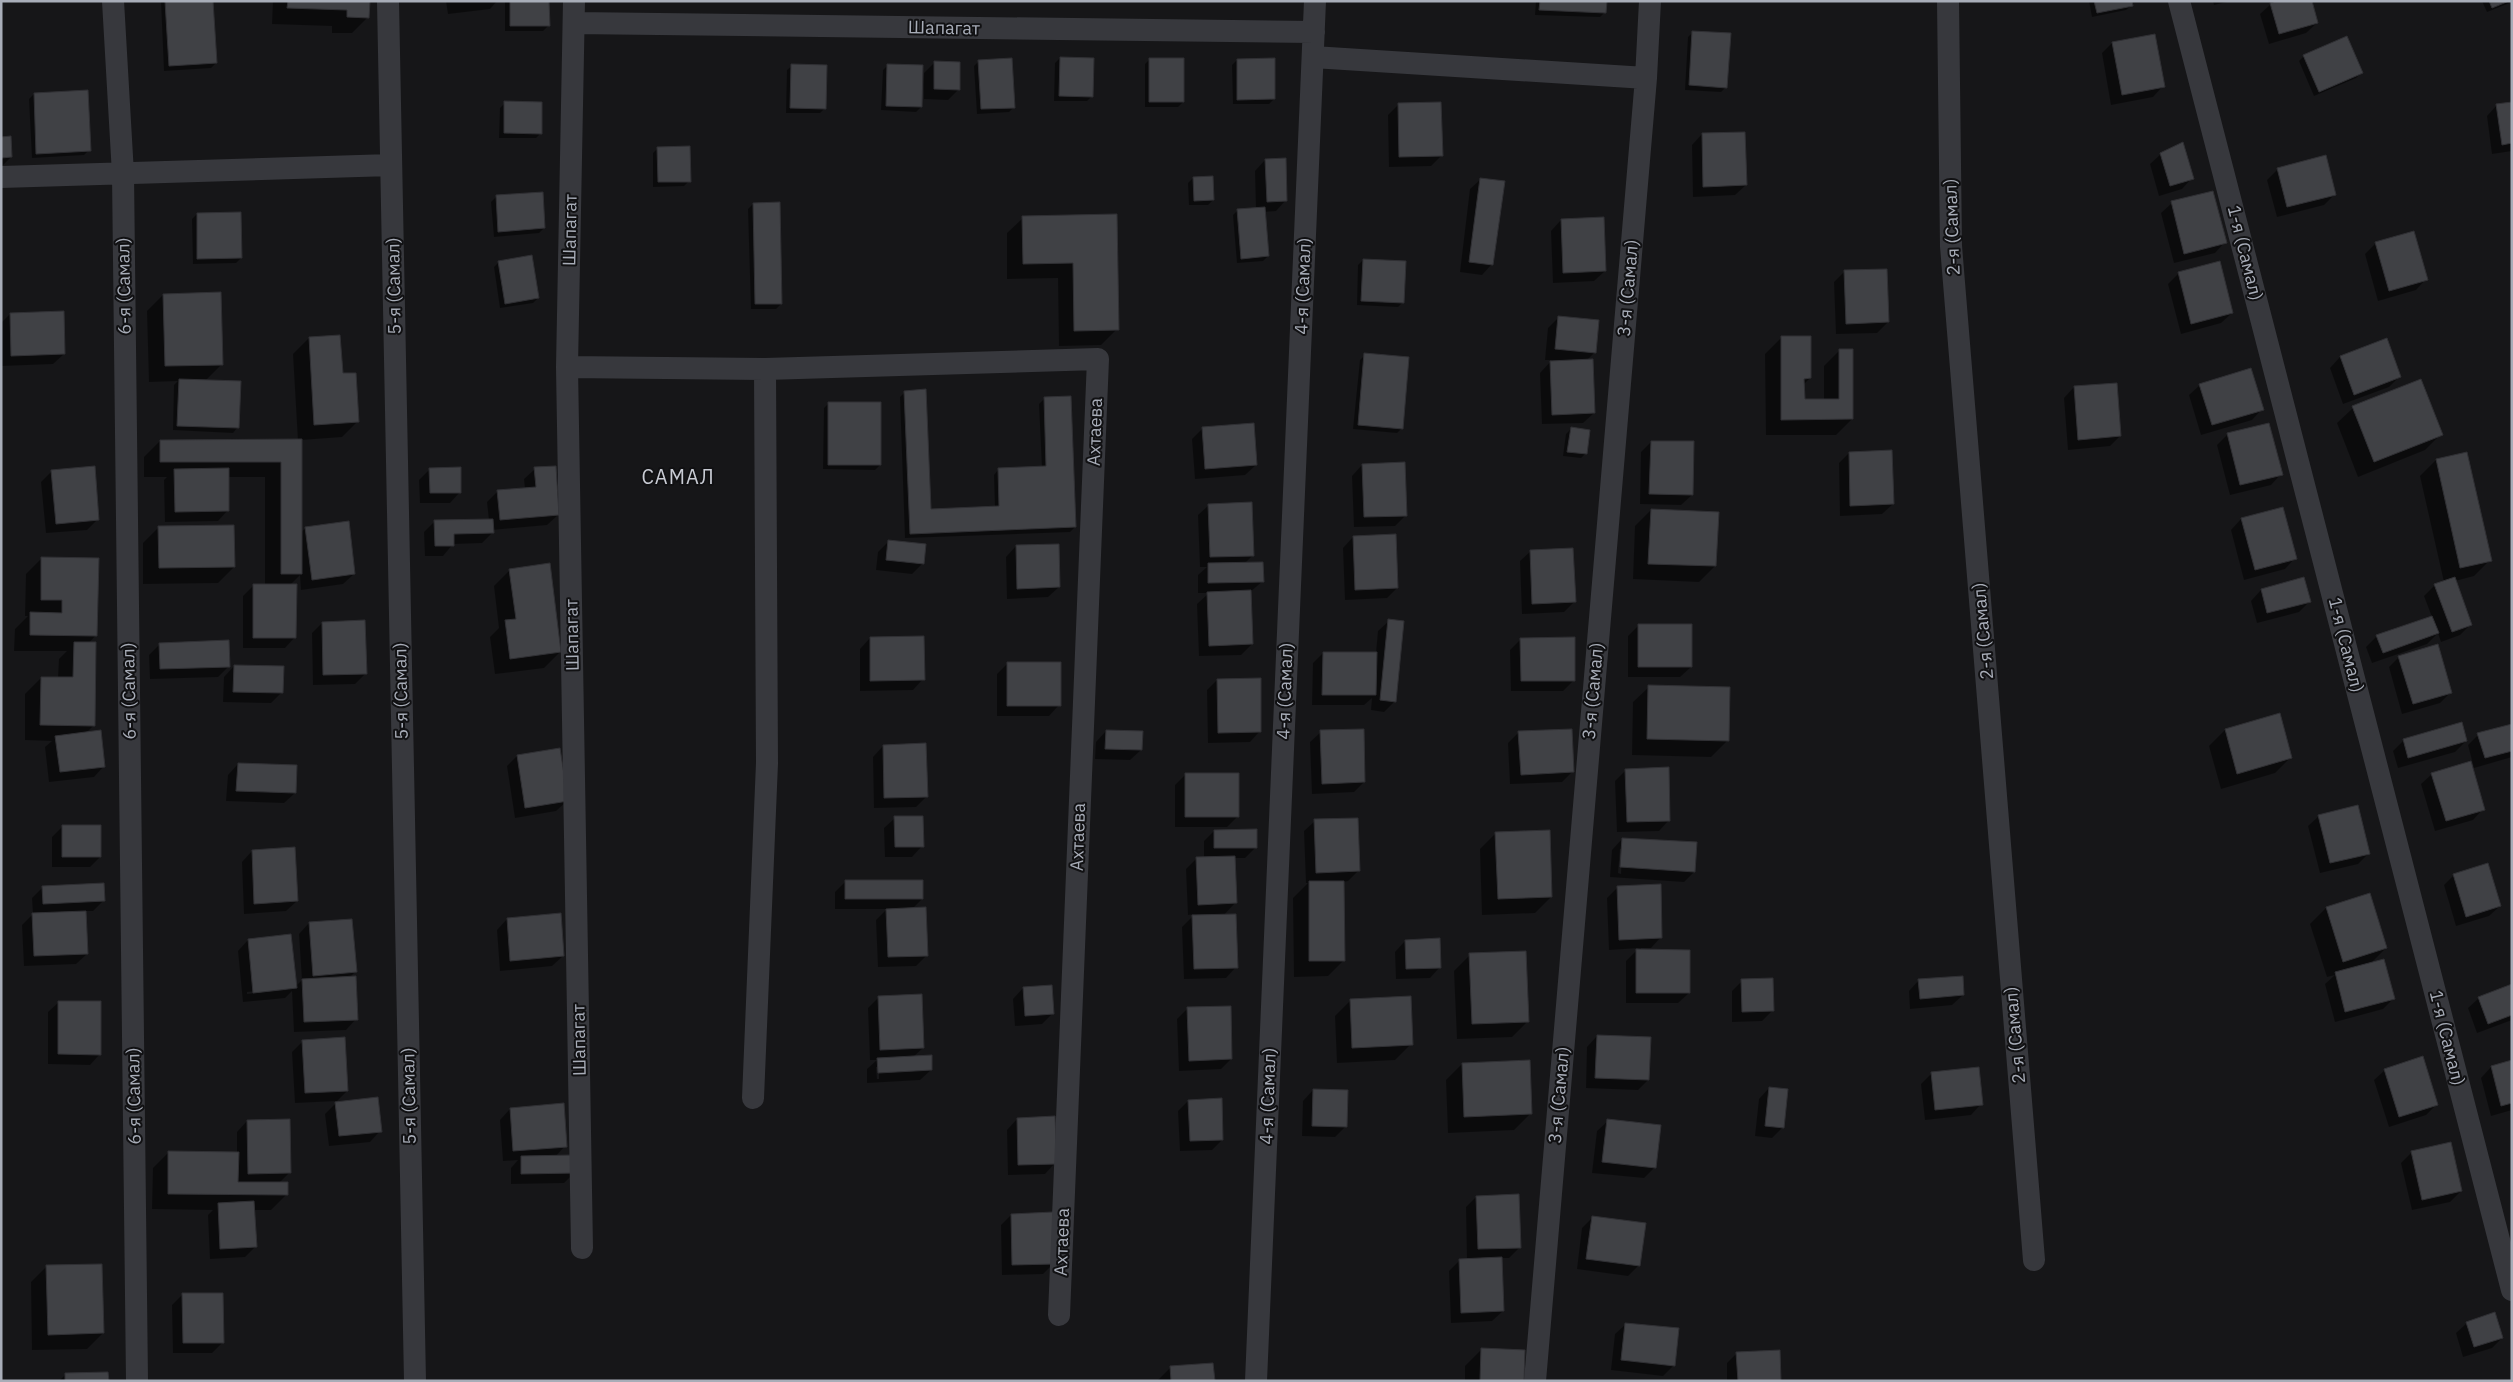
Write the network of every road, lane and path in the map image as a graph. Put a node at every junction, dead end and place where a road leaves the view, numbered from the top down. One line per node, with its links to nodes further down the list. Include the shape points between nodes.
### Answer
1 (113, 1): 12 (street, 6-я (Самал))
2 (388, 1): 11 (street, 5-я (Самал))
3 (1314, 1): 8 (street, 4-я (Самал))
4 (1650, 1): 10 (street, 3-я (Самал))
5 (1948, 1): 18 (street, 2-я (Самал), via 1951,246)
6 (2179, 1): 19 (street, 1-я (Самал))
7 (574, 12): 8 (street, Шапагат); 14 (street, Шапагат)
8 (1314, 32): 9 (street, 4-я (Самал))
9 (1312, 57): 10 (street); 23 (street, 4-я (Самал))
10 (1646, 78): 24 (street, 3-я (Самал))
11 (391, 164): 12 (street); 22 (street, 5-я (Самал))
12 (123, 174): 13 (street); 21 (street, 6-я (Самал))
13 (1, 177)
14 (567, 367): 15 (street); 17 (street, Шапагат)
15 (765, 369): 16 (street, via 767,763); 20 (street, Ахтаева, via 1098,359)
16 (753, 1098)
17 (582, 1248)
18 (2034, 1260)
19 (2512, 1290)
20 (1059, 1315)
21 (137, 1381)
22 (415, 1381)
23 (1256, 1381)
24 (1535, 1381)

